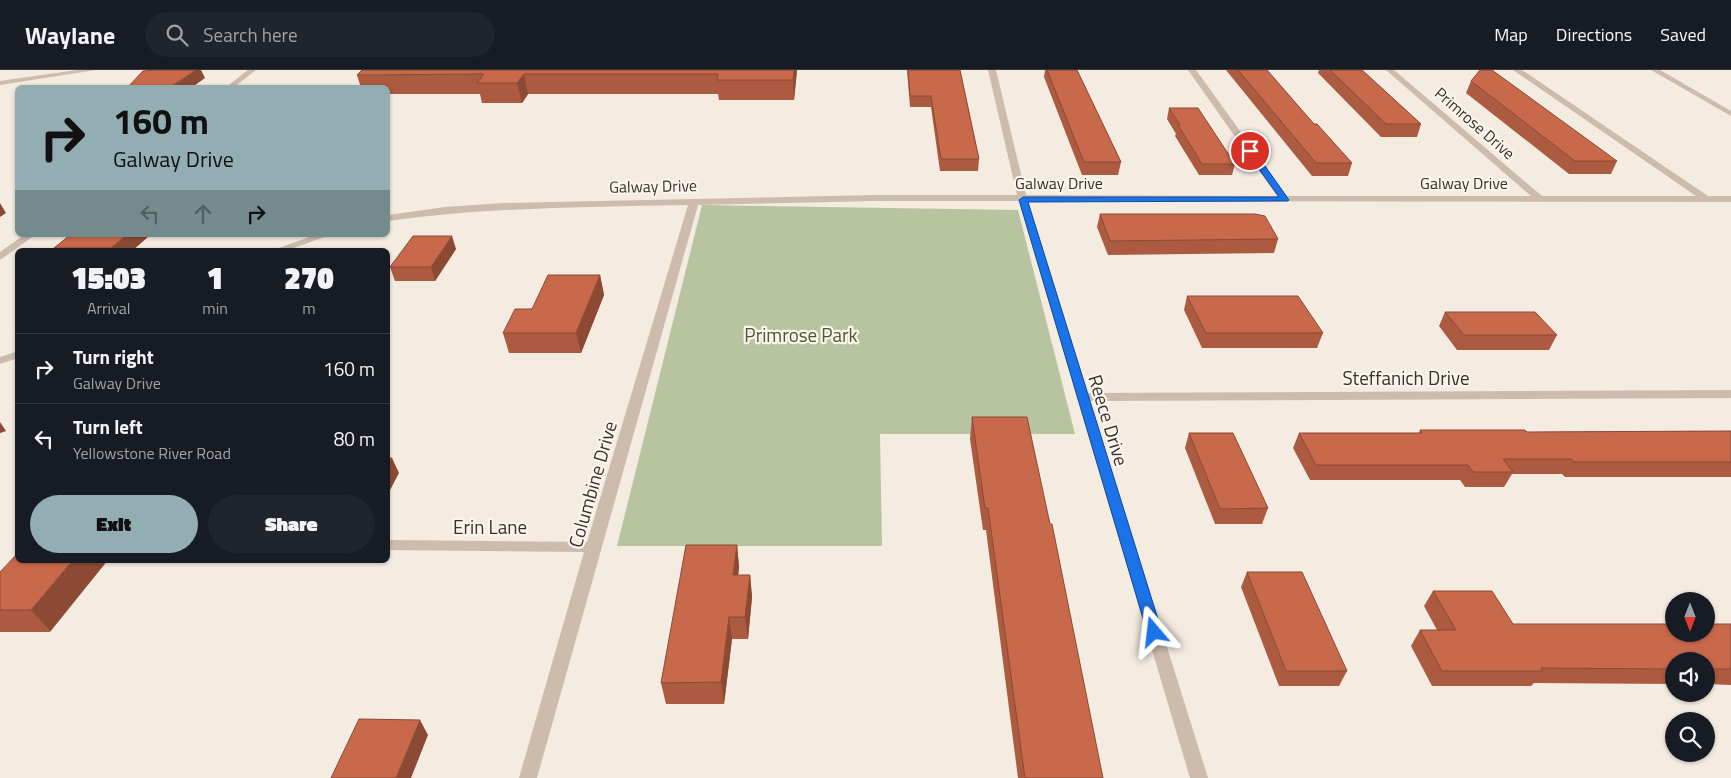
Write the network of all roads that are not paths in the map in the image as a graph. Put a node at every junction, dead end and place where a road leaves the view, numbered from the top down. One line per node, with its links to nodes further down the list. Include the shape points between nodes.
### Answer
1 (92, 70): 8 (street)
2 (252, 70): 9 (street)
3 (992, 70): 14 (street, Reece Drive)
4 (1192, 70): 15 (street)
5 (1390, 70): 12 (street, Primrose Drive)
6 (1517, 70): 11 (street)
7 (1655, 70): 10 (street)
8 (0, 83)
9 (232, 85)
10 (1731, 114)
11 (1705, 198): 12 (street, Galway Drive); 13 (street, Galway Drive)
12 (1540, 199): 15 (street, Galway Drive)
13 (1731, 199)
14 (1023, 200): 15 (street, Galway Drive); 16 (street, Galway Drive); 25 (street, Reece Drive)
15 (1285, 200)
16 (694, 201): 17 (street, Galway Drive, via 503,206); 27 (street, Columbine Drive)
17 (390, 218)
18 (27, 237): 21 (street)
19 (319, 237): 20 (street)
20 (284, 248)
21 (0, 258)
22 (15, 355): 23 (street)
23 (0, 361)
24 (1731, 394): 25 (street, Steffanich Drive)
25 (1082, 397): 29 (street, Reece Drive)
26 (390, 545): 27 (street, Erin Lane)
27 (592, 547): 28 (street, Columbine Drive)
28 (528, 778)
29 (1200, 778)

